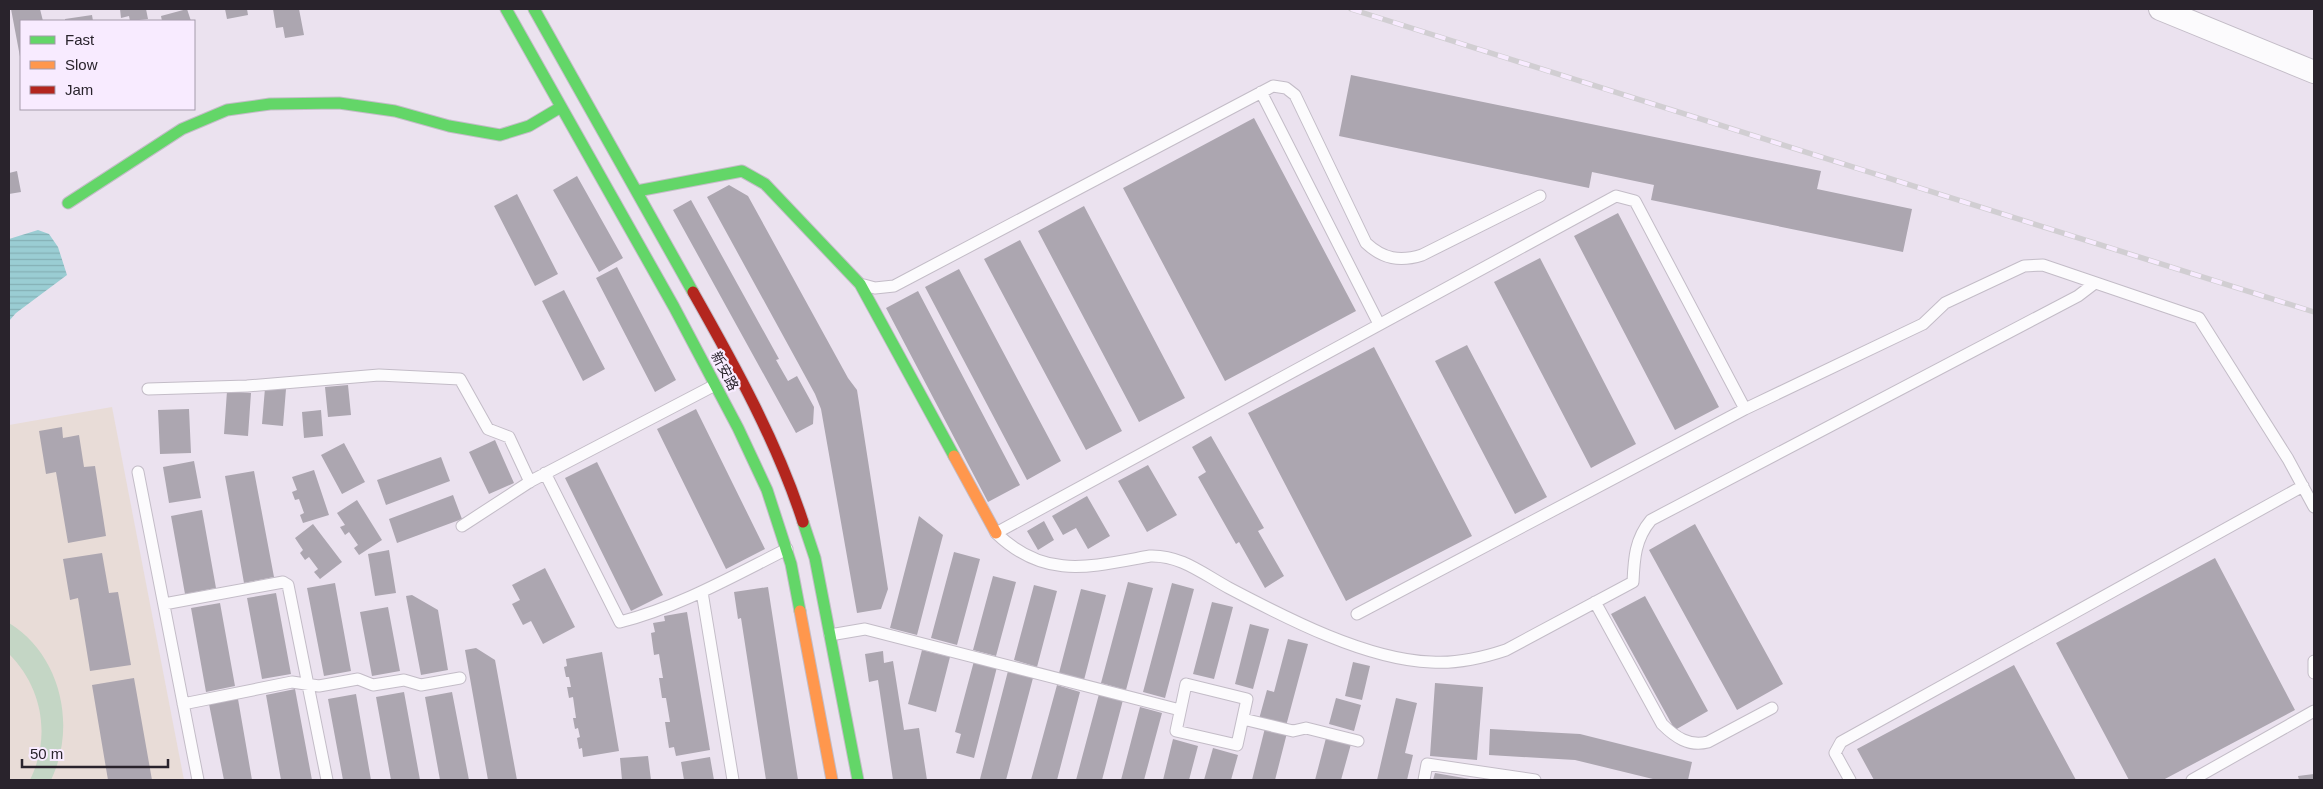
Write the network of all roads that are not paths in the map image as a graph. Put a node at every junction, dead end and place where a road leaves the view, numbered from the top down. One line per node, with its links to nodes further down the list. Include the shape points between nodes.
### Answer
1 (506, 9): 6 (main road, 新安路)
2 (534, 9): 7 (main road, 新安路)
3 (2160, 9): 4 (street)
4 (2314, 72)
5 (1261, 92): 8 (lane, via 1280,86 1295,95 1366,243 1390,258 1422,255); 11 (lane, via 894,286 875,288); 12 (lane)
6 (561, 107): 9 (main road, via 529,126 500,135 449,126 395,111 339,103 270,104 227,110 182,129); 13 (main road, 新安路)
7 (636, 191): 11 (main road, via 742,171 750,174 765,184); 28 (main road, 新安路, via 776,449 804,519)
8 (1540, 196)
9 (68, 203)
10 (2095, 283): 15 (lane, via 2043,265 2024,266 1945,303 1923,324); 19 (lane, via 2198,318); 25 (lane, via 2078,296 1651,520 1637,544 1633,582)
11 (860, 284): 22 (main road)
12 (1379, 324): 15 (lane, via 1610,198 1623,196 1635,201); 22 (lane)
13 (715, 384): 17 (lane); 23 (main road, 新安路, via 754,459)
14 (148, 389): 18 (lane, via 247,386 379,374 460,380 488,429 509,437)
15 (1745, 410): 27 (lane)
16 (138, 472): 26 (lane)
17 (546, 474): 18 (lane); 24 (lane, via 620,622)
18 (530, 482): 21 (lane)
19 (2303, 486): 20 (lane); 46 (lane, via 1841,742 1835,753)
20 (2314, 506)
21 (462, 526)
22 (996, 533): 25 (lane, via 1033,560 1061,567 1090,567 1150,556 1180,560 1307,626 1415,661 1450,662 1488,656 1506,650)
23 (787, 550): 24 (lane); 42 (main road, 新安路)
24 (702, 592): 41 (lane)
25 (1595, 602): 34 (lane, via 1662,724 1685,742 1708,742)
26 (164, 604): 32 (lane, via 283,582 288,585); 33 (lane)
27 (1357, 614)
28 (830, 634): 35 (lane, via 865,629); 43 (main road, 新安路)
29 (2314, 661): 30 (lane)
30 (2314, 673)
31 (460, 678): 32 (lane, via 422,685 404,680 373,685 358,679)
32 (308, 685): 33 (lane, via 292,682); 40 (lane)
33 (183, 704): 39 (lane)
34 (1772, 708)
35 (1180, 710): 37 (lane, via 1186,684 1247,699); 37 (lane, via 1176,731 1237,745)
36 (2314, 711): 47 (lane)
37 (1243, 719): 38 (lane, via 1293,731 1306,728)
38 (1358, 741)
39 (198, 780)
40 (327, 780)
41 (733, 780)
42 (832, 780)
43 (858, 780)
44 (1424, 780): 45 (lane, via 1427,764)
45 (1535, 780)
46 (1850, 780)
47 (2192, 780)

